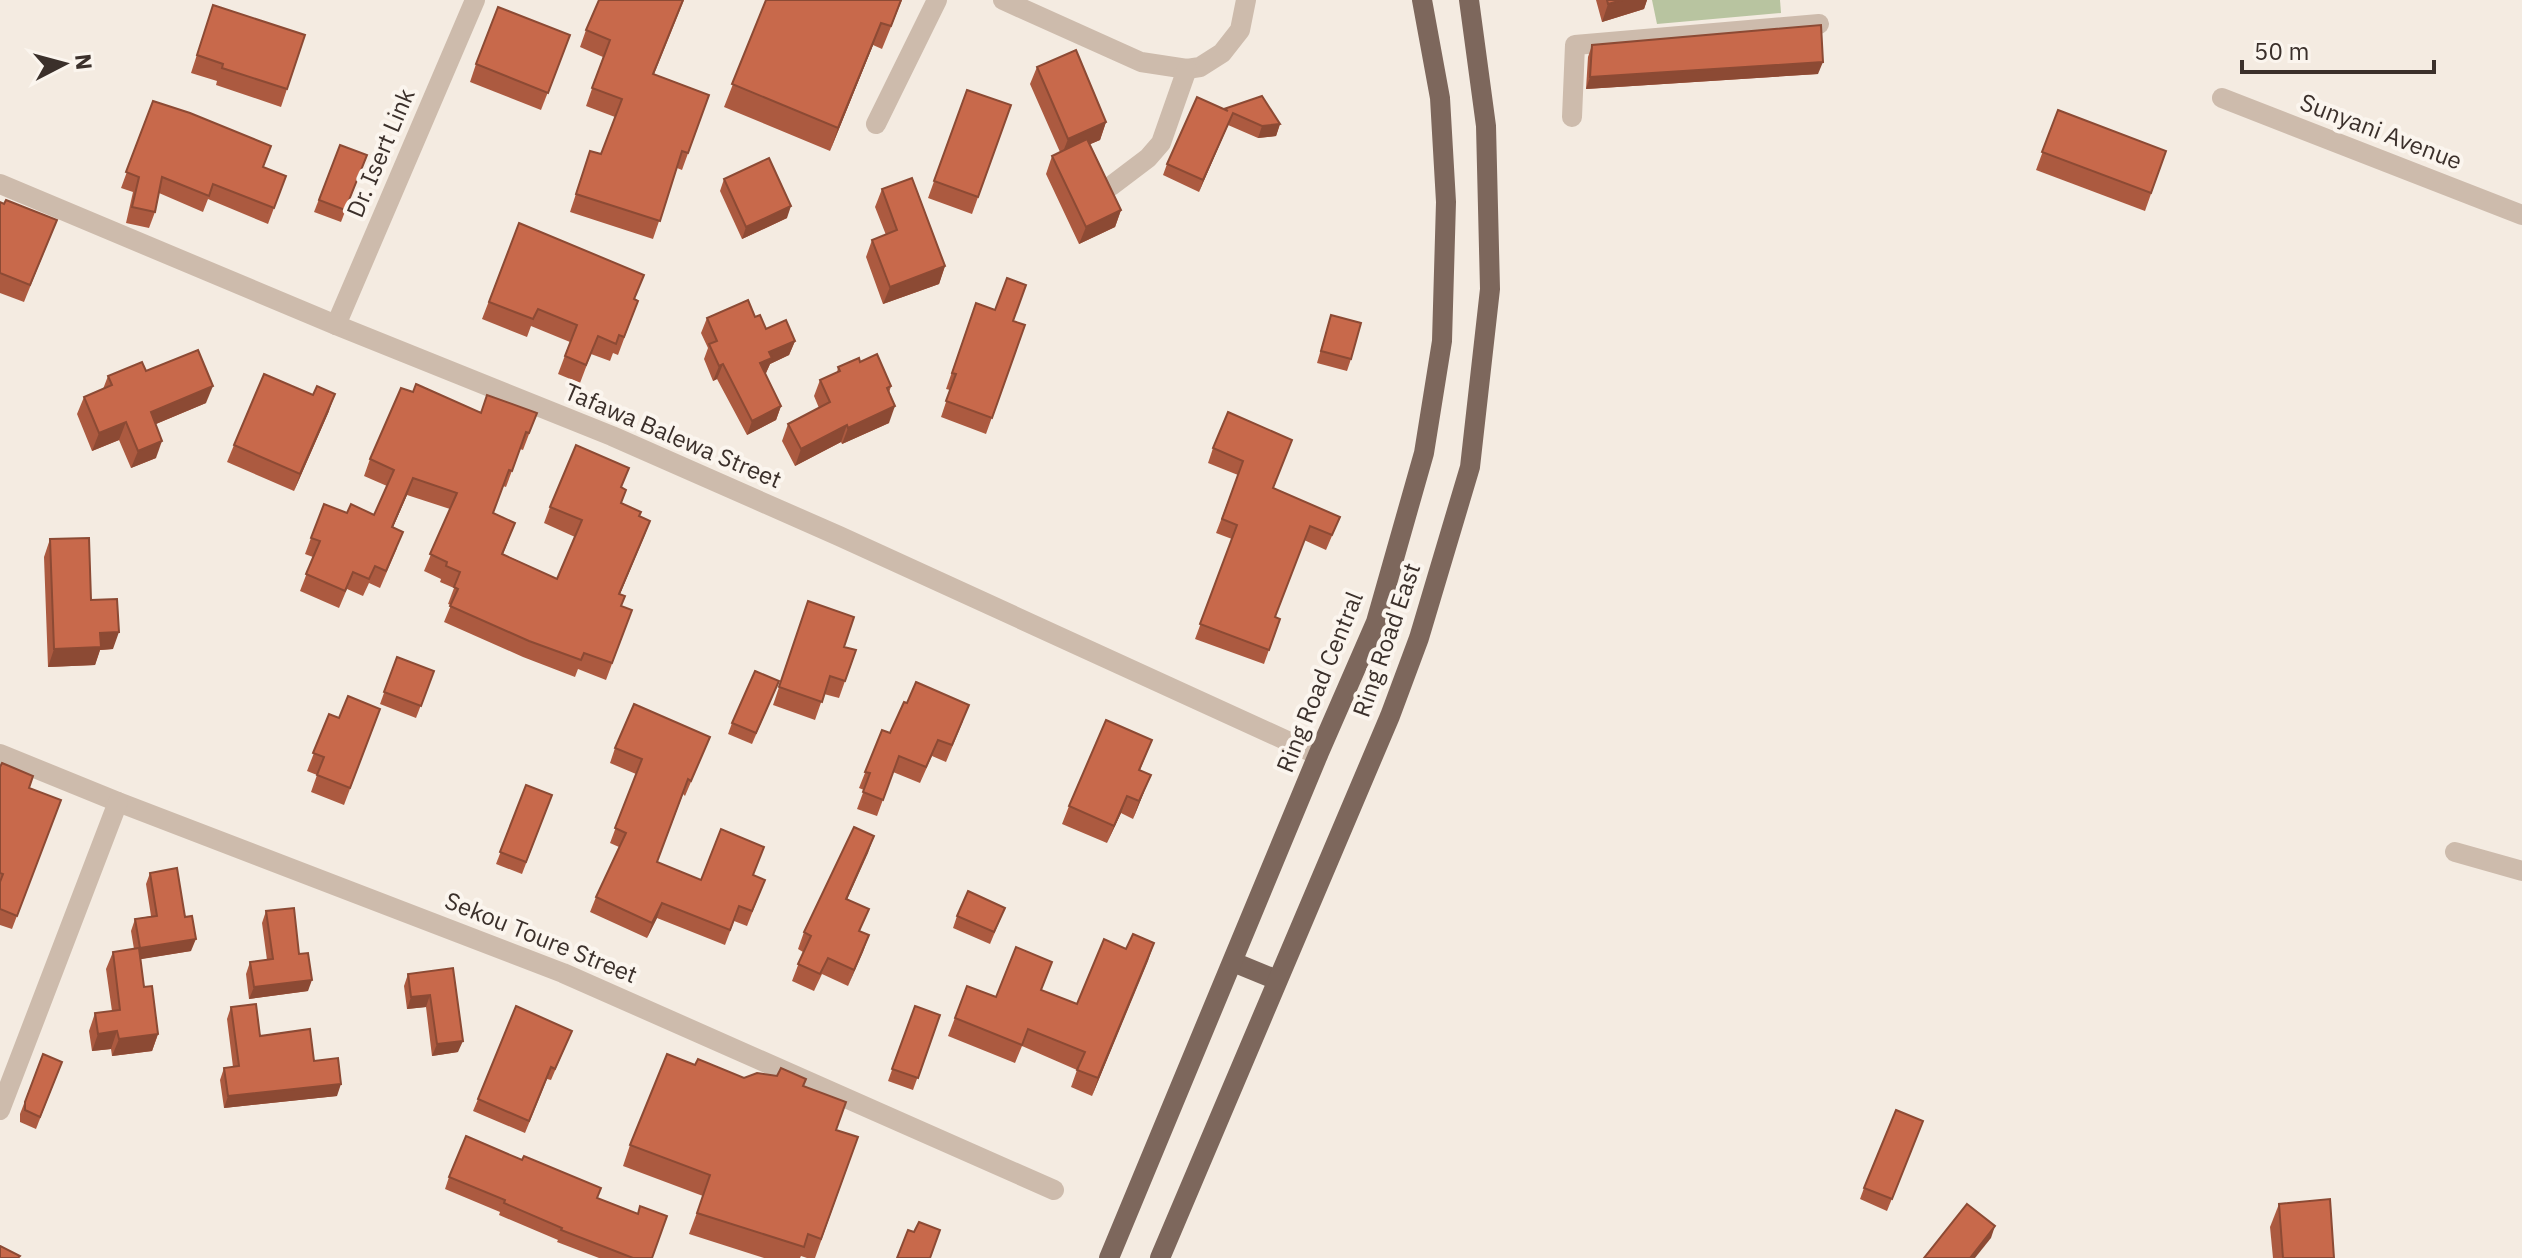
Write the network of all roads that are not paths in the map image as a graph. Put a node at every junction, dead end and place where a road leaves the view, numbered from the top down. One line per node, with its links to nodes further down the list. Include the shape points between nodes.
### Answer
1 (475, 0): 15 (street, Dr. Isert Link)
2 (937, 0): 11 (street)
3 (1003, 0): 8 (street, via 1141,62)
4 (1246, 0): 8 (street, via 1240,30 1222,53)
5 (1422, 0): 17 (main road, Ring Road Central, via 1442,127 1442,341 1424,453 1376,622)
6 (1469, 0): 22 (main road, Ring Road East, via 1486,126 1490,289 1470,467 1390,716)
7 (1819, 24): 10 (street, via 1575,45)
8 (1187, 69): 13 (street, via 1161,143)
9 (2222, 98): 14 (street, Sunyani Avenue)
10 (1572, 117)
11 (876, 124)
12 (0, 184): 15 (street, Tafawa Balewa Street)
13 (1111, 186)
14 (2522, 215)
15 (336, 325): 17 (street, Tafawa Balewa Street, via 683,467)
16 (0, 754): 18 (street, Sekou Toure Street)
17 (1318, 755): 21 (main road, Ring Road Central)
18 (118, 802): 23 (street); 24 (street, Sekou Toure Street, via 563,973)
19 (2455, 852): 20 (street)
20 (2522, 871)
21 (1233, 962): 22 (main road); 25 (main road, Ring Road Central)
22 (1277, 980): 26 (main road, Ring Road East)
23 (0, 1110)
24 (1054, 1190)
25 (1109, 1258)
26 (1160, 1258)

